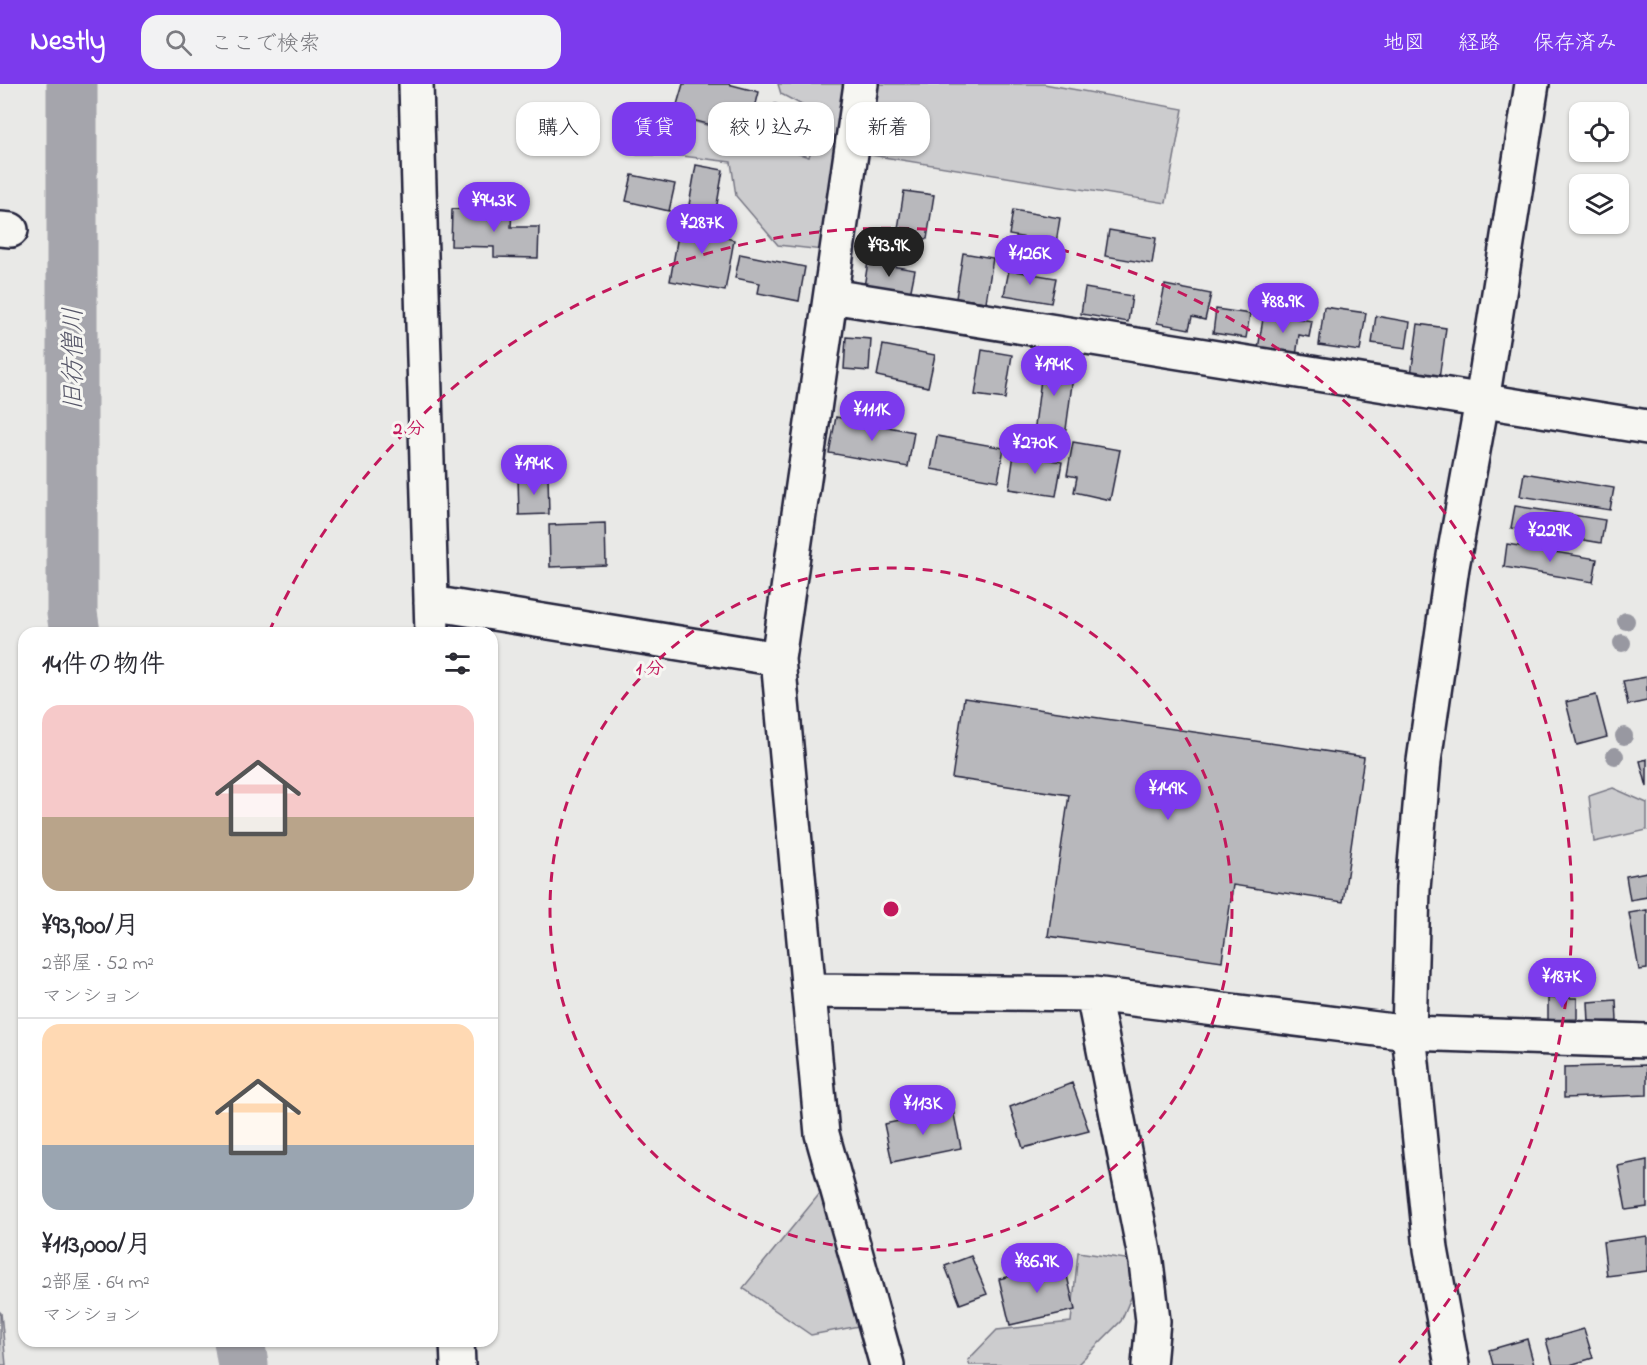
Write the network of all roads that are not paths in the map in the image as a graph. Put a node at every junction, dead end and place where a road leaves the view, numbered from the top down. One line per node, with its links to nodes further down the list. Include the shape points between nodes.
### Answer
1 (416, 84): 7 (street)
2 (861, 84): 4 (street)
3 (1532, 84): 5 (street)
4 (831, 296): 5 (street); 8 (street)
5 (1482, 401): 6 (street); 11 (street, via 1452,567 1424,761 1413,888)
6 (1647, 427)
7 (432, 618): 8 (street)
8 (778, 659): 9 (street)
9 (811, 991): 10 (street); 15 (street, via 822,1134)
10 (1093, 994): 11 (street); 16 (street, via 1146,1262 1153,1322)
11 (1409, 1033): 12 (street); 17 (street, via 1431,1249)
12 (1647, 1041)
13 (457, 1347): 14 (street)
14 (458, 1365)
15 (887, 1365)
16 (1149, 1365)
17 (1452, 1365)

